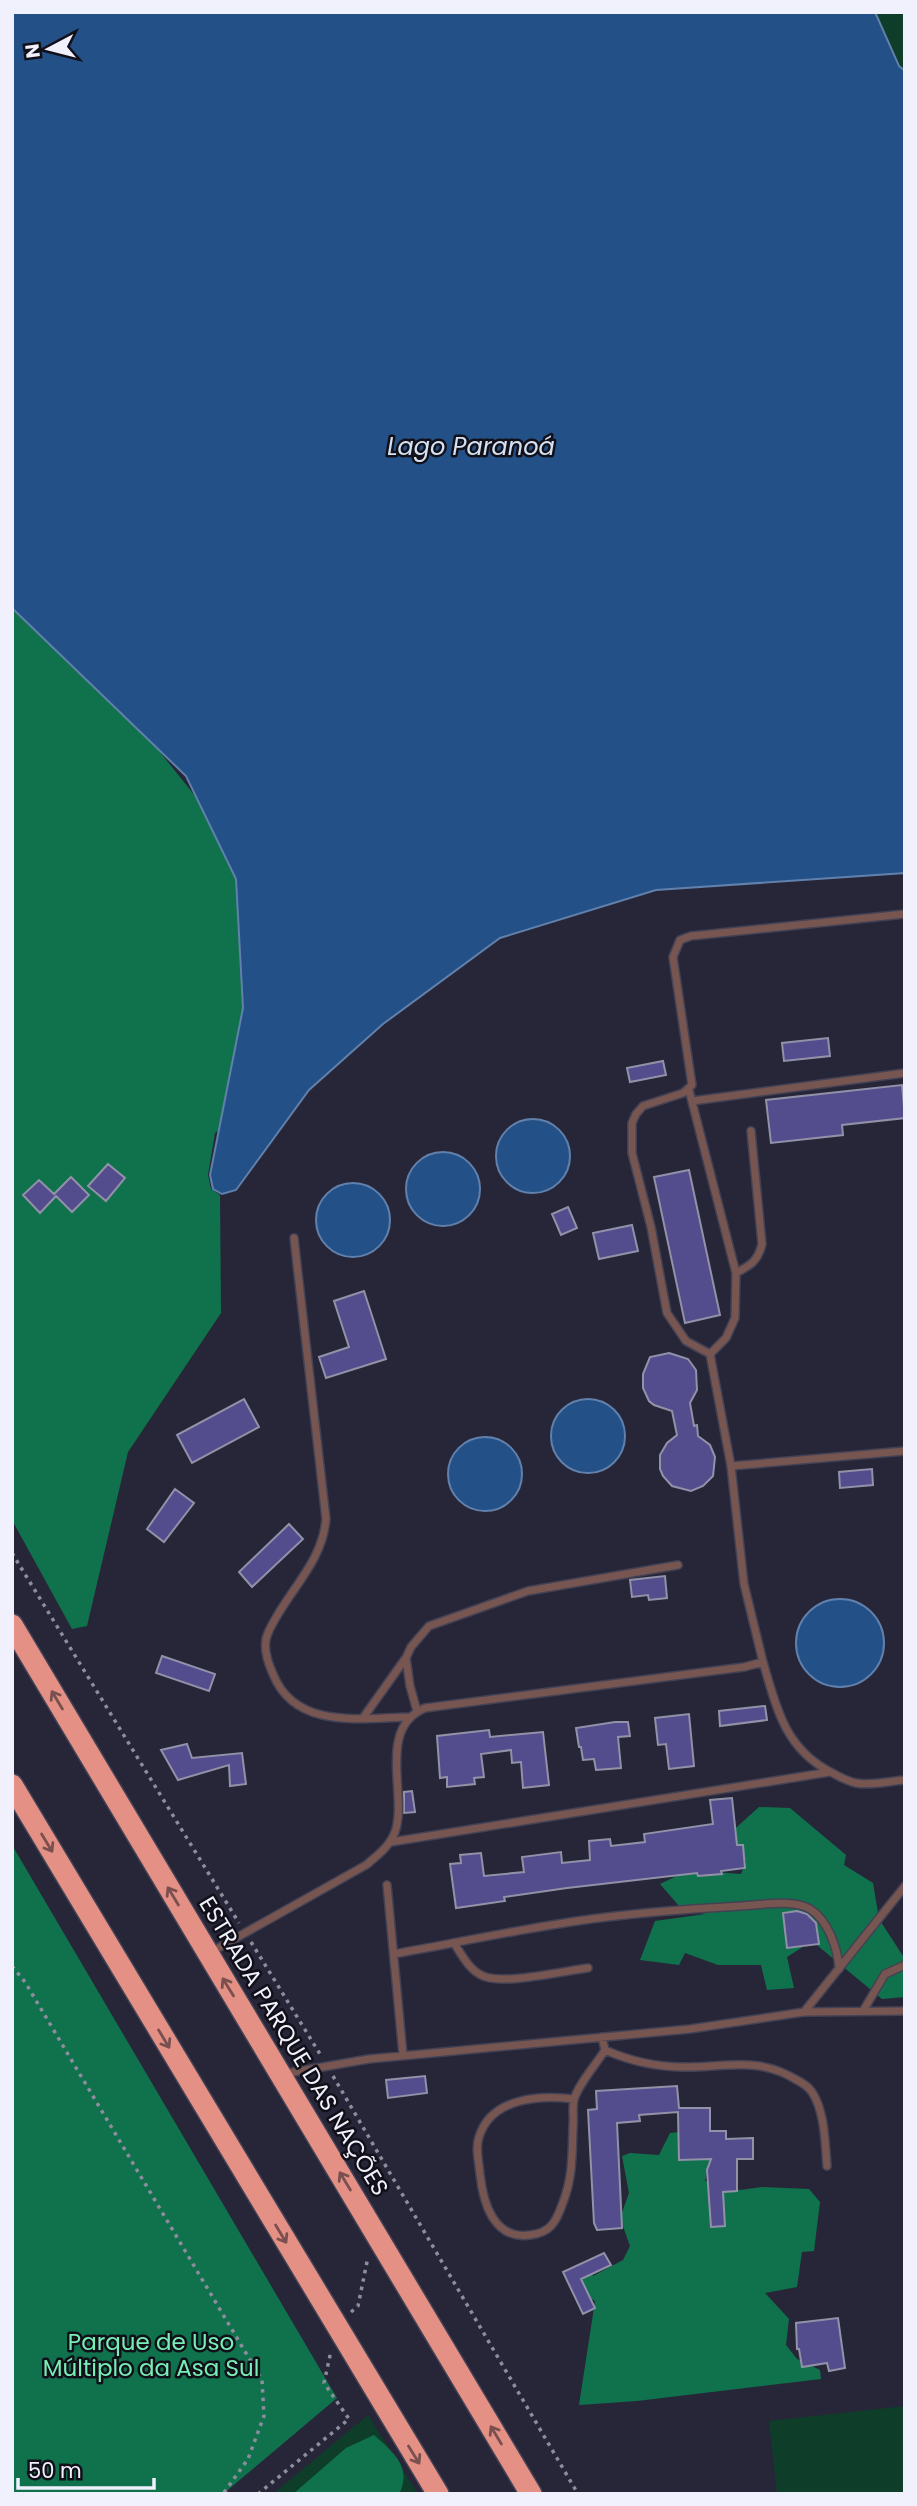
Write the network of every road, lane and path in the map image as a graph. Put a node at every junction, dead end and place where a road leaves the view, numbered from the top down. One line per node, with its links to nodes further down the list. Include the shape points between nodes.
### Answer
1 (905, 914): 3 (lane, via 680,940 673,957 692,1079)
2 (905, 1073): 4 (lane)
3 (689, 1090): 4 (lane); 8 (lane, via 643,1106 632,1123 632,1153 667,1313 685,1340)
4 (692, 1101): 7 (lane)
5 (751, 1131): 7 (lane, via 762,1244 754,1262)
6 (294, 1238): 18 (lane, via 326,1519 311,1567 267,1635 266,1657 276,1682 298,1706 333,1719)
7 (736, 1273): 8 (lane, via 735,1318 726,1338)
8 (710, 1354): 10 (lane)
9 (905, 1451): 10 (lane)
10 (731, 1466): 15 (lane, via 744,1584)
11 (12, 1553): 25 (path)
12 (678, 1565): 14 (lane, via 528,1591 482,1606 429,1626)
13 (16, 1637): 28 (highway, ESTRADA PARQUE DAS NAÇÕES, one-way to 13)
14 (406, 1658): 16 (lane); 18 (lane)
15 (763, 1662): 16 (lane); 19 (lane, via 791,1740)
16 (417, 1711): 17 (lane)
17 (410, 1717): 18 (lane); 22 (lane, via 397,1748 398,1822)
18 (363, 1718)
19 (830, 1772): 20 (lane, via 857,1783); 22 (lane)
20 (905, 1780)
21 (12, 1785): 45 (highway, one-way to 45)
22 (391, 1842): 28 (lane, via 366,1865)
23 (387, 1885): 29 (lane)
24 (905, 1886): 33 (lane)
25 (239, 1923)
26 (247, 1935): 40 (path)
27 (454, 1943): 29 (lane); 32 (lane, via 481,1975 498,1980); 33 (lane, via 578,1921 717,1907 794,1905 817,1914 839,1955)
28 (208, 1954): 41 (highway, ESTRADA PARQUE DAS NAÇÕES, one-way to 28)
29 (394, 1954): 39 (lane)
30 (905, 1965): 34 (lane, via 885,1974)
31 (12, 1966): 46 (path, via 261,2380 264,2416 248,2459)
32 (588, 1968)
33 (839, 1969): 36 (lane)
34 (863, 2011): 35 (lane); 36 (lane)
35 (905, 2011)
36 (804, 2012): 37 (lane)
37 (602, 2037): 38 (lane); 39 (lane)
38 (605, 2050): 42 (lane); 43 (lane, via 661,2066 753,2064 784,2072 811,2092 823,2129)
39 (403, 2055): 40 (lane)
40 (327, 2066): 41 (lane); 50 (path)
41 (282, 2074): 44 (highway, ESTRADA PARQUE DAS NAÇÕES, one-way to 41)
42 (574, 2099): 42 (lane, via 570,2186 557,2221 550,2229 532,2235 502,2228 483,2198 477,2150 484,2125 518,2101 550,2096)
43 (827, 2166)
44 (373, 2228): 45 (path, via 358,2305); 49 (highway, ESTRADA PARQUE DAS NAÇÕES, one-way to 44)
45 (336, 2326): 47 (path, via 324,2383 349,2419); 48 (highway, one-way to 48)
46 (223, 2494)
47 (257, 2494)
48 (438, 2494)
49 (531, 2494)
50 (578, 2494)

